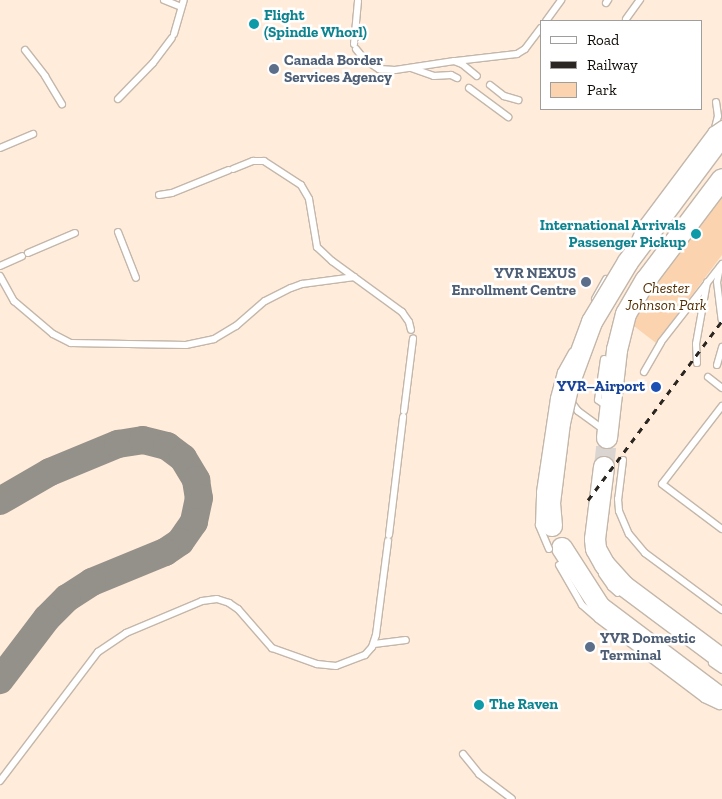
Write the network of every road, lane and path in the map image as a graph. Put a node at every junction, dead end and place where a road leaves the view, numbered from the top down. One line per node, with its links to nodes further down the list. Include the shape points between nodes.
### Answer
1 (164, 0): 6 (lane)
2 (184, 0): 6 (lane)
3 (561, 0): 8 (lane)
4 (640, 0): 7 (lane)
5 (358, 1): 12 (lane, via 355,46 365,60 379,69)
6 (181, 7): 17 (lane, via 173,36 153,63)
7 (626, 19)
8 (547, 20)
9 (540, 29): 11 (lane, via 517,54)
10 (25, 50): 20 (lane)
11 (449, 61): 12 (lane); 13 (lane, via 459,62)
12 (410, 68): 14 (lane, via 434,76)
13 (477, 76)
14 (457, 78)
15 (490, 85): 18 (lane, via 504,96)
16 (469, 88): 21 (lane)
17 (118, 99)
18 (518, 100)
19 (716, 102): 25 (lane)
20 (62, 104)
21 (508, 117)
22 (722, 124): 31 (lane, bridge, via 712,131 641,226)
23 (722, 128): 25 (lane)
24 (33, 134): 26 (lane)
25 (717, 136): 31 (main road, bridge)
26 (0, 148)
27 (722, 179): 52 (main road, via 646,280 626,314 619,338)
28 (159, 195): 36 (lane, via 172,193 249,162 264,161 301,185 309,199 317,247)
29 (118, 232): 37 (lane)
30 (75, 233): 33 (lane)
31 (628, 255): 39 (main road, bridge)
32 (721, 265): 38 (lane); 40 (lane, via 717,282)
33 (0, 266)
34 (609, 274): 39 (lane)
35 (0, 276): 36 (lane, via 14,301 53,334 71,343 186,345 214,339 236,326 265,301 291,288)
36 (355, 277): 41 (lane, via 402,312)
37 (136, 278)
38 (707, 280): 46 (lane, via 696,344); 48 (lane)
39 (589, 315): 56 (main road, bridge, via 560,423 550,504); 59 (lane, bridge, via 561,372 550,417 538,510 539,526)
40 (722, 320)
41 (411, 330)
42 (413, 339): 63 (lane)
43 (573, 346): 53 (lane, via 565,370 565,388 573,405 600,425)
44 (722, 348): 47 (lane)
45 (604, 359): 52 (lane, via 598,400)
46 (698, 363)
47 (716, 365)
48 (644, 372)
49 (708, 377): 50 (lane)
50 (722, 388)
51 (722, 406): 57 (lane, via 662,484)
52 (610, 408): 53 (main road)
53 (606, 438)
54 (623, 460): 61 (lane, via 618,499 621,517 629,534 645,553)
55 (604, 467): 58 (main road)
56 (552, 526)
57 (722, 529)
58 (594, 539): 60 (lane, via 602,574 610,587); 64 (main road, via 605,565 624,586)
59 (557, 554): 66 (main road, via 600,607); 67 (lane, via 582,604 598,619 704,699)
60 (626, 598)
61 (722, 610)
62 (406, 640): 63 (lane)
63 (374, 644): 69 (lane, via 365,655 336,666 323,666 272,648 229,603 217,599 202,601 126,633 98,652)
64 (715, 660): 65 (lane)
65 (722, 670)
66 (722, 699)
67 (722, 706)
68 (463, 754): 70 (lane, via 479,774)
69 (0, 781)
70 (512, 799)

